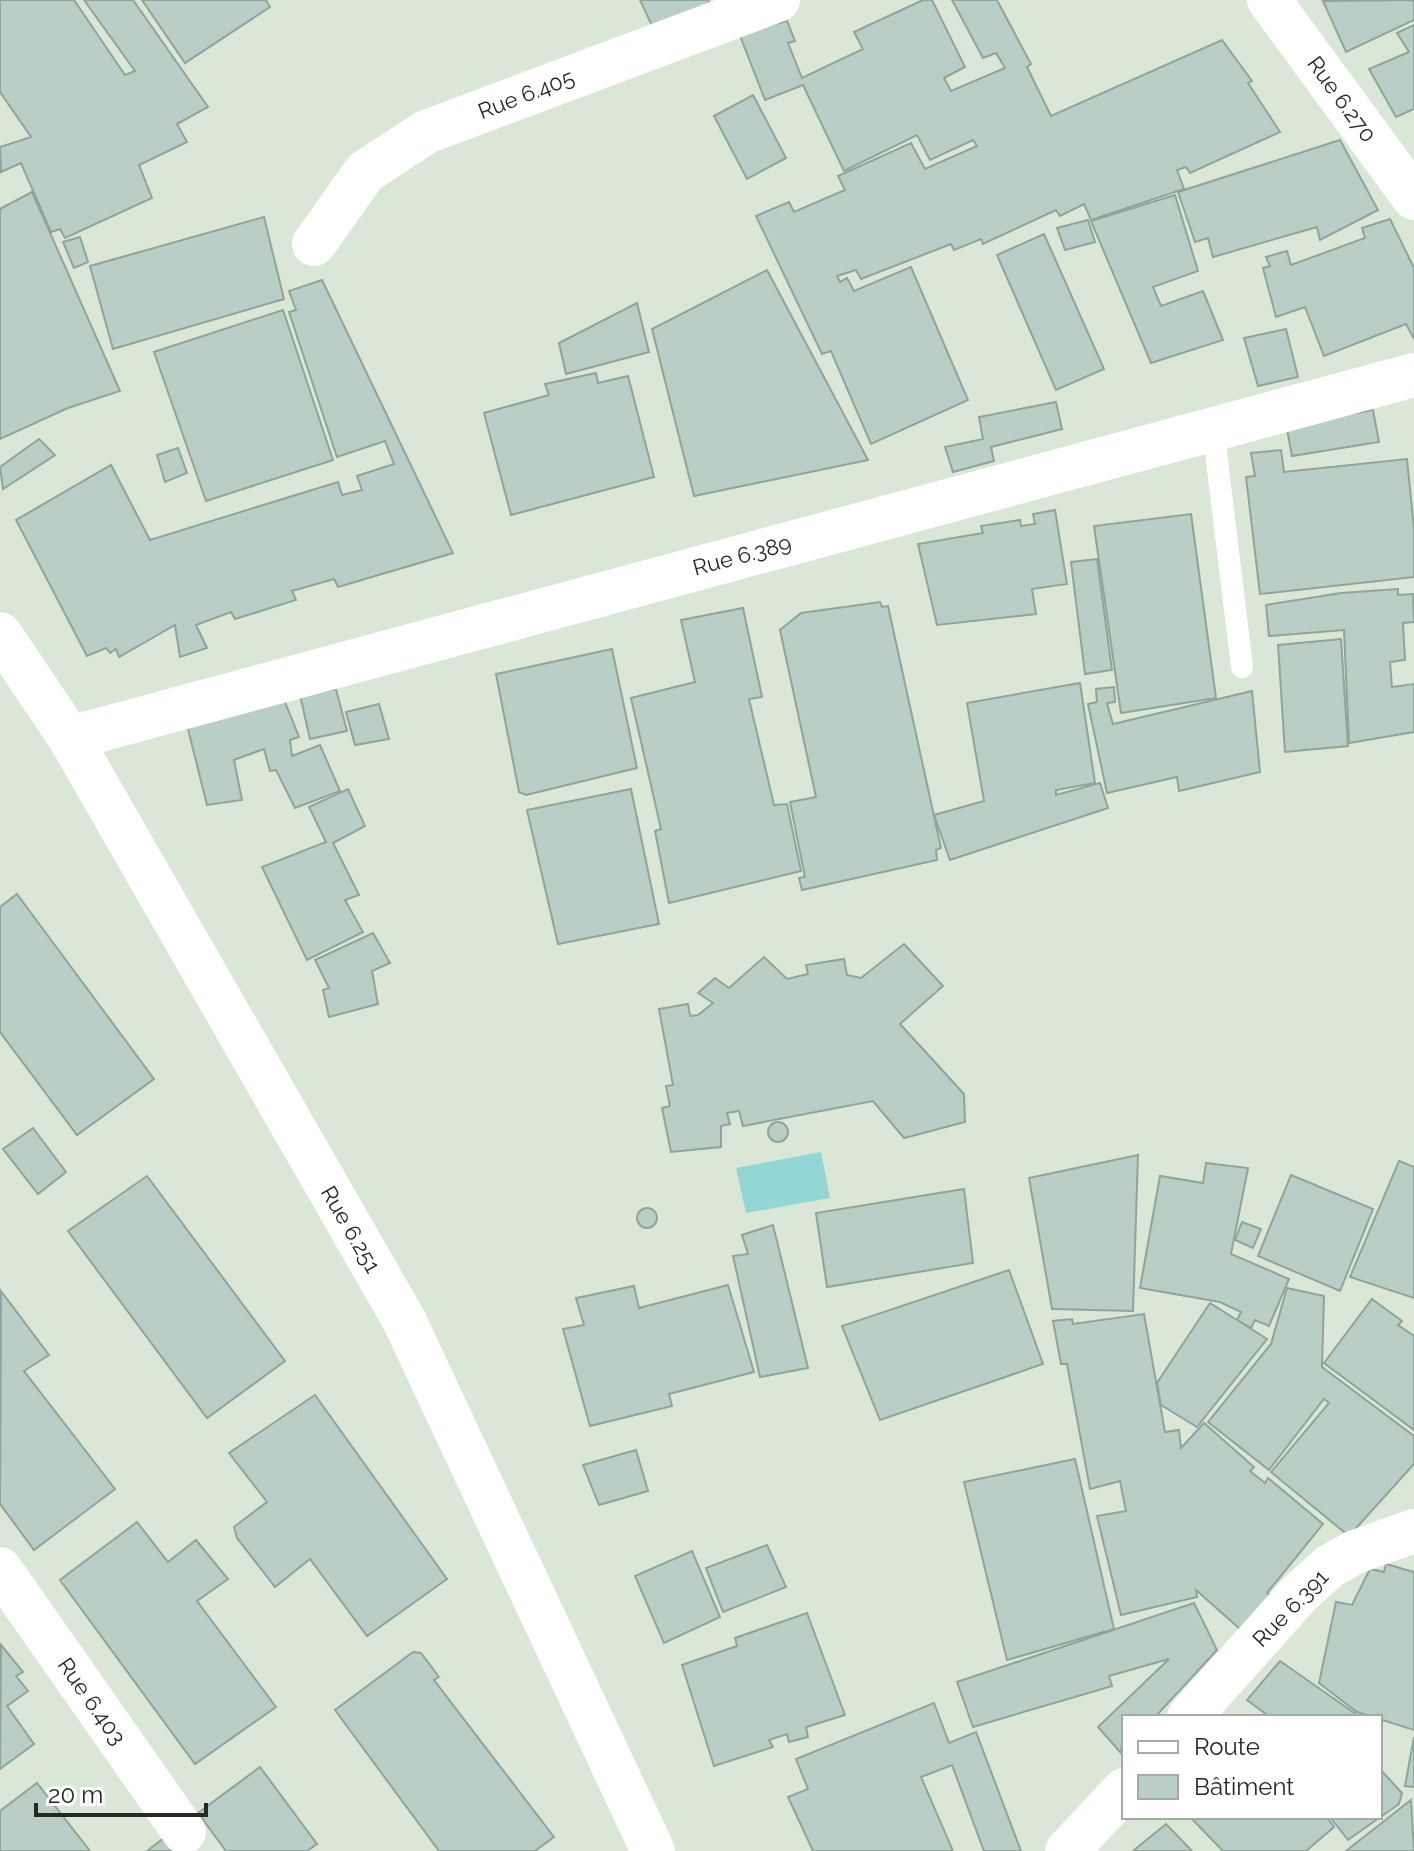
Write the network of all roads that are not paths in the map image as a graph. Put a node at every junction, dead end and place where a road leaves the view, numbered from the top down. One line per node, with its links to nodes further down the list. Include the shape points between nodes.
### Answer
1 (778, 0): 4 (street, Rue 6.405, via 426,132 365,172)
2 (1269, 0): 3 (street, Rue 6.270)
3 (1413, 193)
4 (314, 244)
5 (1414, 375): 6 (street, Rue 6.389)
6 (1213, 428): 8 (lane); 9 (street, Rue 6.389)
7 (0, 634): 9 (street, Rue 6.251)
8 (1242, 667)
9 (70, 738): 15 (street, Rue 6.251, via 404,1320)
10 (1414, 1531): 12 (street, Rue 6.391, via 1330,1566)
11 (0, 1569): 14 (street, Rue 6.403)
12 (1191, 1715)
13 (1122, 1792): 16 (street)
14 (184, 1832)
15 (653, 1851)
16 (1067, 1851)

